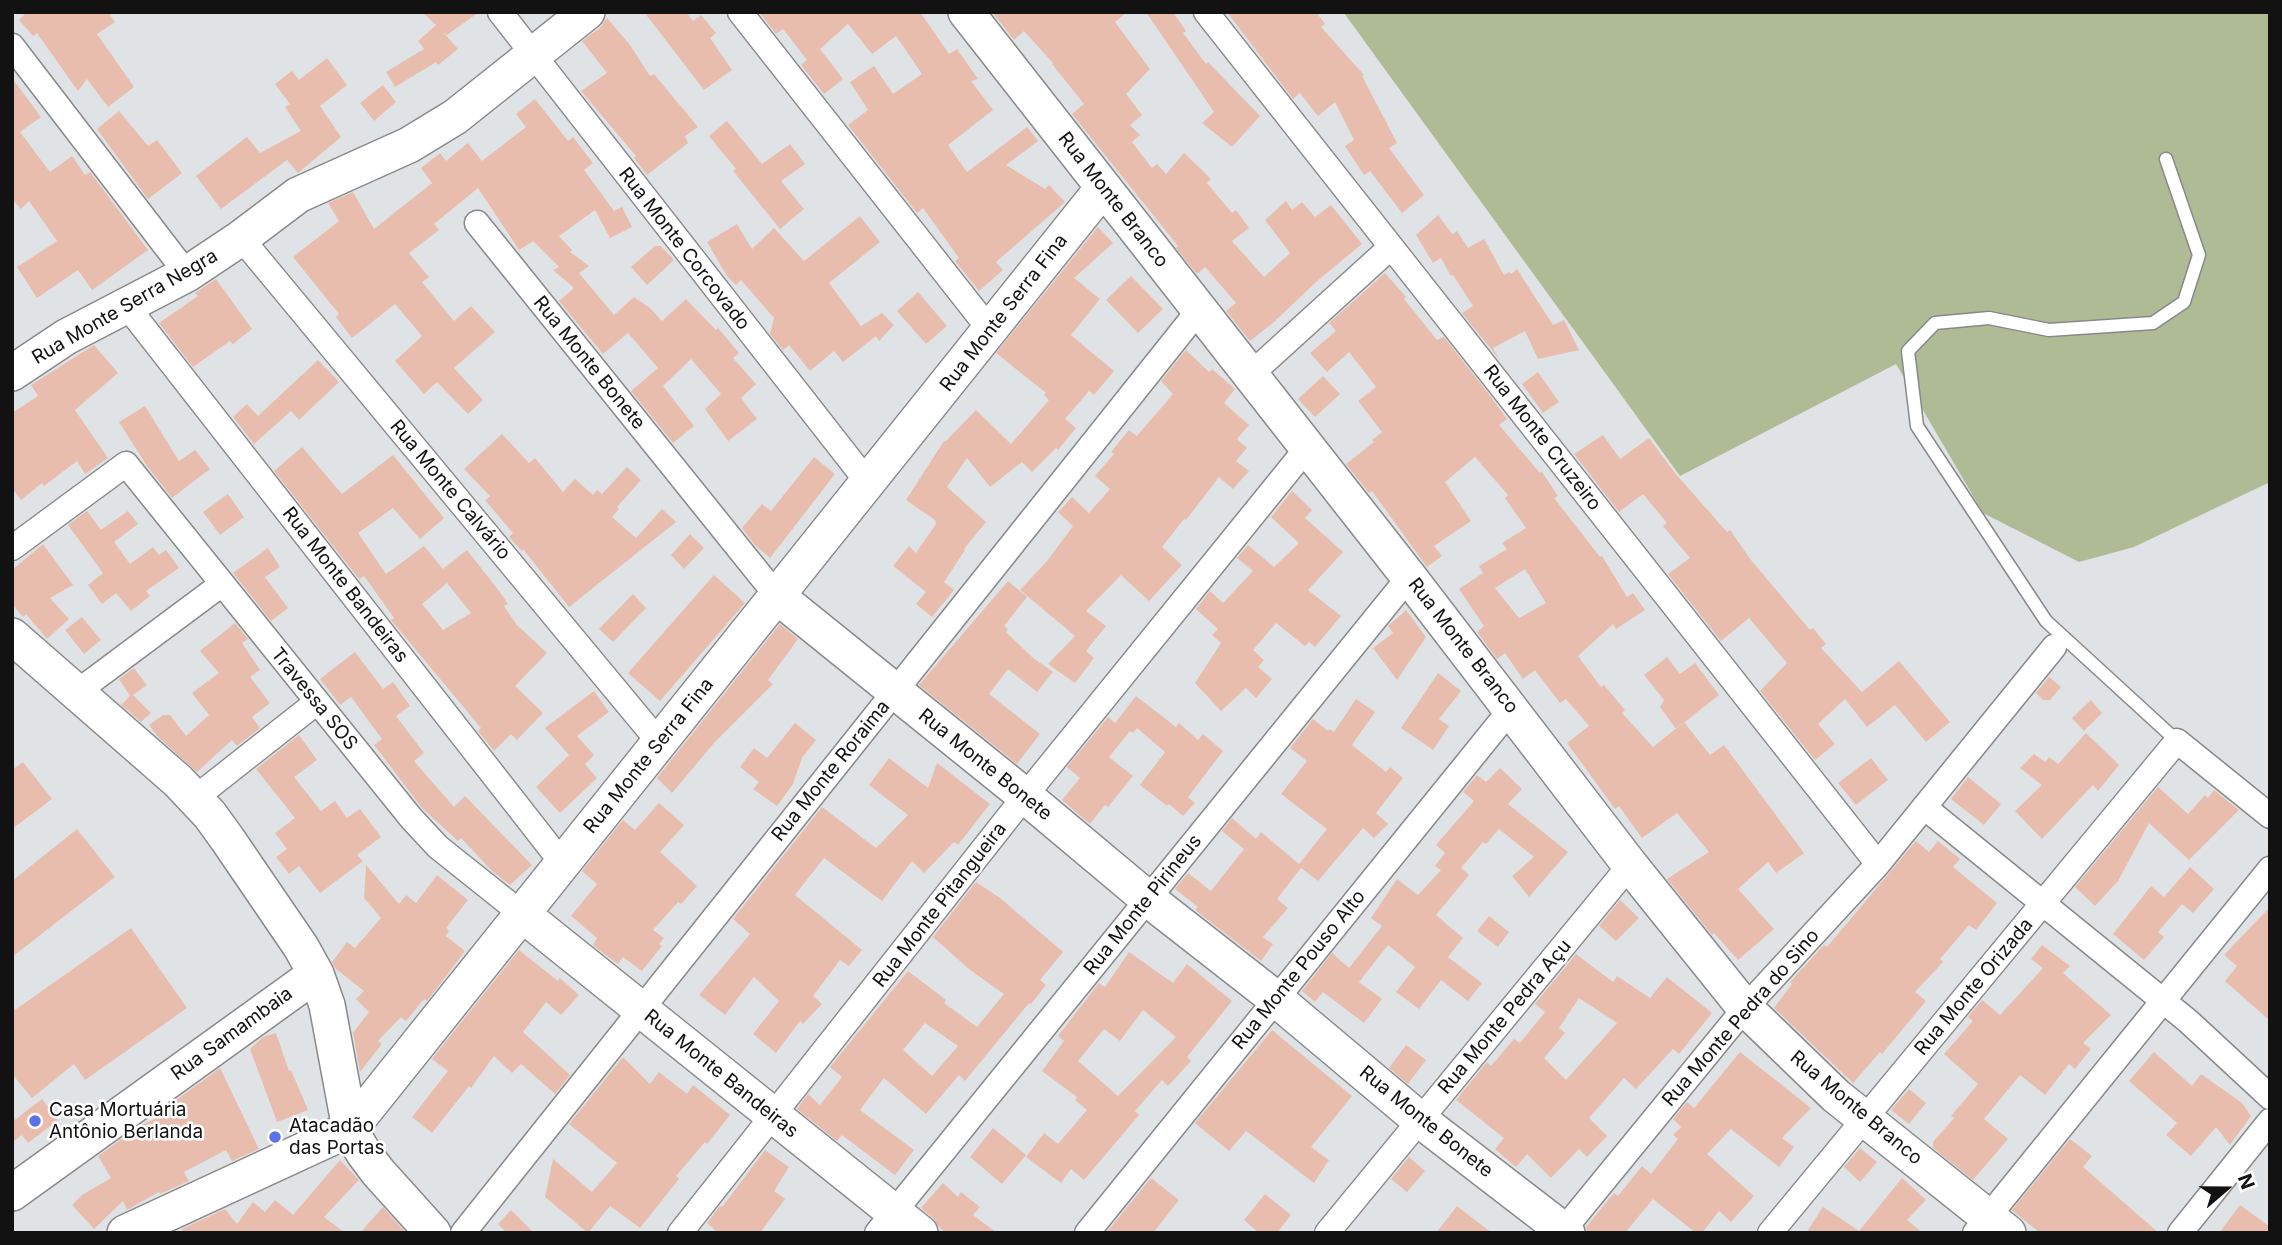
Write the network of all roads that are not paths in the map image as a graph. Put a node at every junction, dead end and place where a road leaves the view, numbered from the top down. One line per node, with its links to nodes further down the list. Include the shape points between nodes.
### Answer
1 (500, 12): 7 (street, Rua Monte Corcovado)
2 (587, 12): 7 (street, Rua Monte Serra Negra)
3 (740, 12): 16 (street)
4 (966, 12): 9 (street, Rua Monte Branco)
5 (1206, 12): 12 (street, Rua Monte Cruzeiro)
6 (12, 47): 13 (street)
7 (531, 55): 11 (street, Rua Monte Serra Negra, via 433,131 298,195); 20 (street, Rua Monte Corcovado)
8 (2166, 159): 31 (lane, via 2199,255 2184,302 2153,323 2049,330 1989,318 1936,323 1908,351 1917,425 2046,621)
9 (1103, 188): 15 (street, Rua Monte Branco); 16 (street, Rua Monte Serra Fina)
10 (477, 223): 24 (street, Rua Monte Bonete)
11 (241, 238): 13 (street, Rua Monte Serra Negra); 32 (street, Rua Monte Calvário)
12 (1391, 247): 18 (street); 38 (street, Rua Monte Cruzeiro)
13 (187, 274): 14 (street, Rua Monte Serra Negra)
14 (126, 305): 17 (street, Rua Monte Serra Negra, via 65,337); 37 (street, Rua Monte Bandeiras)
15 (1199, 310): 18 (street, Rua Monte Branco); 27 (street, Rua Monte Roraima)
16 (990, 330): 20 (street, Rua Monte Serra Fina)
17 (12, 373)
18 (1250, 375): 19 (street, Rua Monte Branco)
19 (1307, 448): 22 (street, Rua Monte Branco); 33 (street, Rua Monte Pitangueira)
20 (869, 484): 24 (street, Rua Monte Serra Fina)
21 (12, 548): 23 (street, Travessa SOS, via 126,464)
22 (1409, 577): 30 (street, Rua Monte Branco); 41 (street, Rua Monte Pirineus)
23 (222, 584): 28 (street); 29 (street, Travessa SOS)
24 (777, 596): 27 (street, Rua Monte Bonete); 32 (street, Rua Monte Serra Fina)
25 (12, 636): 28 (street)
26 (2054, 647): 35 (street, Rua Monte Pedra do Sino)
27 (895, 691): 33 (street, Rua Monte Bonete); 48 (street, Rua Monte Roraima)
28 (77, 692): 34 (street)
29 (317, 702): 34 (street); 43 (street, Travessa SOS, via 425,835)
30 (1511, 709): 39 (street, Rua Monte Branco); 45 (street, Rua Monte Pouso Alto)
31 (2177, 741): 36 (street); 42 (street, Rua Monte Orizada)
32 (659, 742): 37 (street, Rua Monte Serra Fina)
33 (1025, 796): 41 (street, Rua Monte Bonete); 50 (street, Rua Monte Pitangueira)
34 (195, 798): 44 (street, via 302,947)
35 (1924, 807): 38 (street, Rua Monte Pedra do Sino); 42 (street)
36 (2270, 816)
37 (563, 864): 43 (street, Rua Monte Serra Fina)
38 (1878, 864): 47 (street, Rua Monte Pedra do Sino)
39 (1630, 865): 47 (street, Rua Monte Branco); 52 (street, Rua Monte Pedra Açu)
40 (2270, 869): 46 (street)
41 (1147, 899): 45 (street, Rua Monte Bonete); 56 (street, Rua Monte Pirineus)
42 (2043, 904): 46 (street); 51 (street, Rua Monte Orizada)
43 (522, 914): 48 (street, Rua Monte Bandeiras); 54 (street, Rua Monte Serra Fina)
44 (316, 974): 54 (street, via 327,1005); 55 (street, Rua Samambaia)
45 (1276, 999): 52 (street, Rua Monte Bonete); 63 (street, Rua Monte Pouso Alto)
46 (2164, 1001): 49 (street); 57 (street)
47 (1745, 1008): 51 (street, Rua Monte Branco); 59 (street, Rua Monte Pedra do Sino)
48 (641, 1010): 50 (street, Rua Monte Bandeiras); 61 (street, Rua Monte Roraima)
49 (2270, 1097)
50 (774, 1116): 56 (street, Rua Monte Bandeiras); 62 (street, Rua Monte Pitangueira)
51 (1865, 1118): 57 (street, Rua Monte Branco); 65 (street, Rua Monte Orizada)
52 (1420, 1120): 59 (street, Rua Monte Bonete); 64 (street, Rua Monte Pedra Açu)
53 (2270, 1121): 66 (street)
54 (350, 1129): 58 (street, Rua Monte Serra Fina); 60 (street, via 378,1172)
55 (12, 1193)
56 (897, 1226)
57 (1990, 1227)
58 (134, 1231)
59 (1564, 1232)
60 (433, 1233)
61 (463, 1233)
62 (680, 1233)
63 (1087, 1233)
64 (1327, 1233)
65 (1770, 1233)
66 (2180, 1233)

